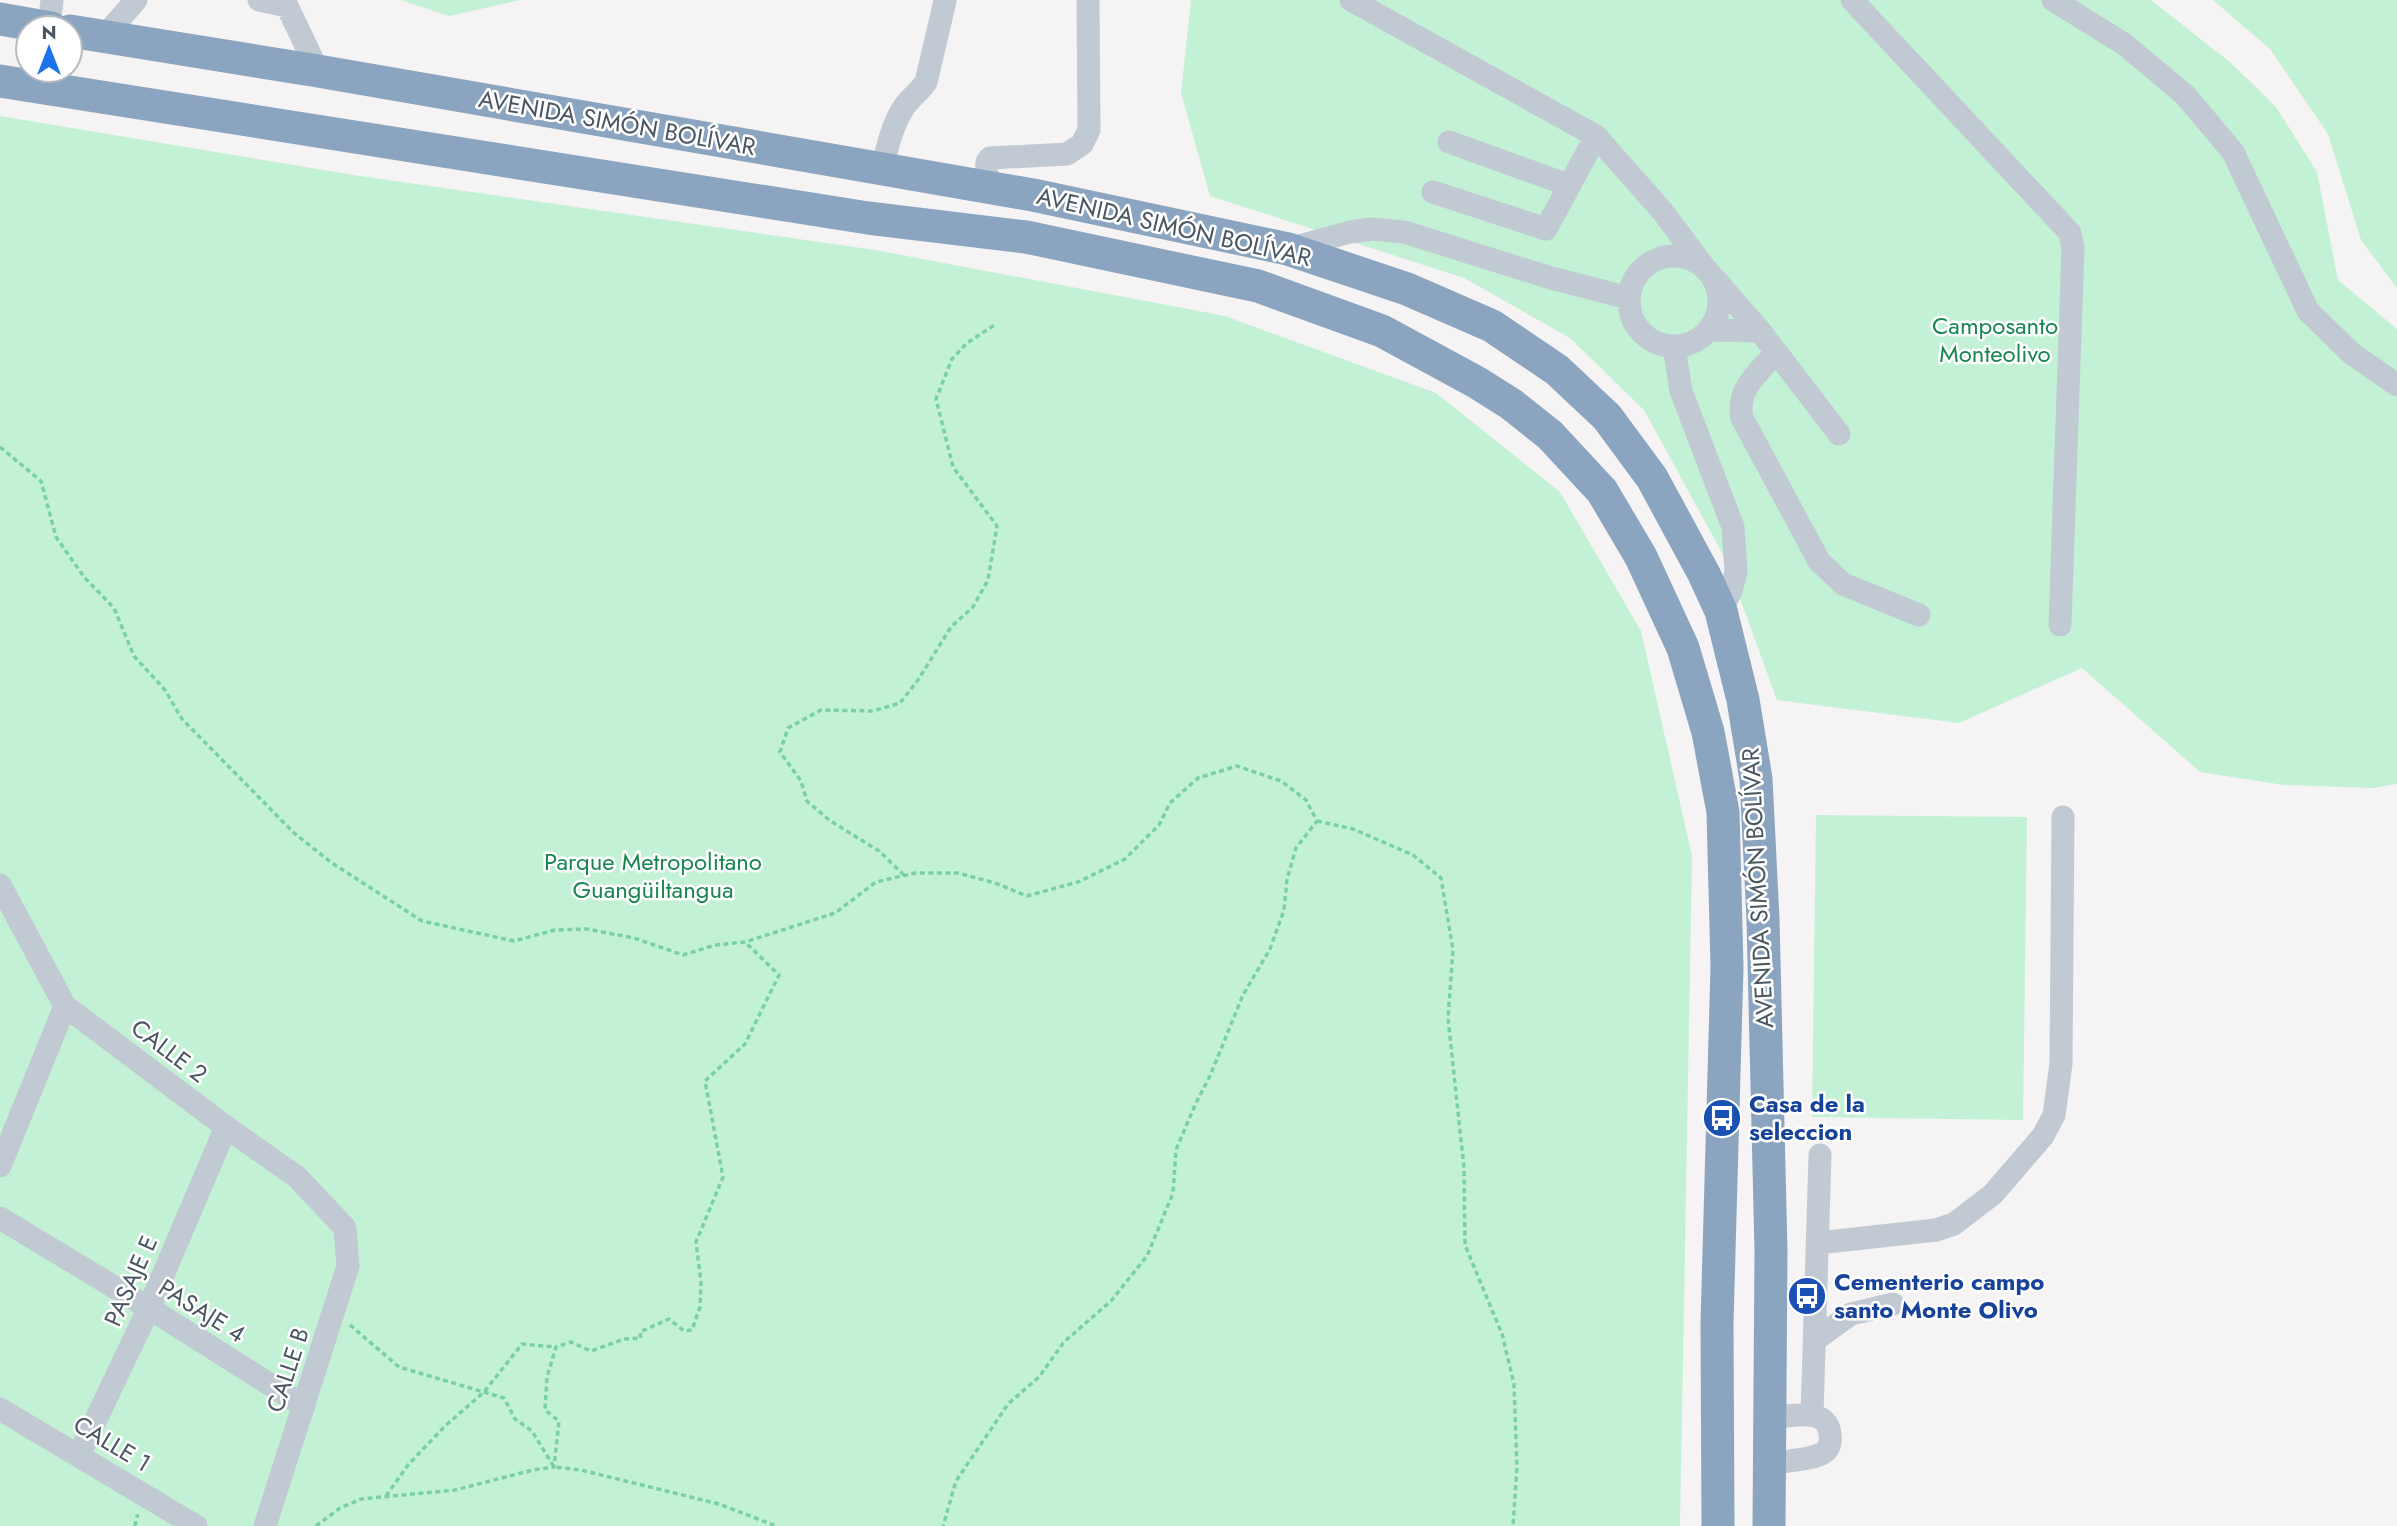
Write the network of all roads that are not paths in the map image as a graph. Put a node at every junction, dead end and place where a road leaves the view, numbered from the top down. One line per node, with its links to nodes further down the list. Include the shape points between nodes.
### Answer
1 (136, 0): 9 (street)
2 (259, 0): 10 (street, via 287,6)
3 (1088, 0): 16 (street, via 1089,130 1082,144 1067,154 990,158)
4 (1351, 0): 12 (street)
5 (1852, 0): 31 (street, via 2070,233)
6 (2053, 0): 27 (street, via 2123,44 2185,95 2233,152 2308,311 2351,353)
7 (945, 1): 14 (street, via 926,82 898,118)
8 (84, 34): 9 (highway, AVENIDA SIMÓN BOLÍVAR)
9 (104, 37): 10 (highway, AVENIDA SIMÓN BOLÍVAR)
10 (318, 71): 14 (highway, AVENIDA SIMÓN BOLÍVAR)
11 (0, 81): 51 (highway, AVENIDA SIMÓN BOLÍVAR, via 868,218 1026,237 1258,286 1382,331 1476,382 1550,435 1602,491 1647,569 1683,649 1708,732 1723,812 1727,967 1717,1323)
12 (1596, 136): 15 (street); 18 (street)
13 (1449, 142): 15 (street)
14 (882, 170): 16 (highway, AVENIDA SIMÓN BOLÍVAR)
15 (1568, 185): 17 (street, via 1546,229)
16 (986, 187): 19 (highway, AVENIDA SIMÓN BOLÍVAR)
17 (1433, 192)
18 (1663, 212): 20 (street); 21 (street)
19 (1288, 249): 22 (street, via 1350,232 1404,232); 29 (highway, AVENIDA SIMÓN BOLÍVAR, via 1407,289 1492,327 1557,370 1607,417 1652,478)
20 (1663, 257): 21 (street, via 1685,257); 22 (street, via 1639,272)
21 (1709, 272): 23 (street, via 1719,292 1719,306); 24 (street)
22 (1629, 298): 25 (street, via 1631,313 1647,337)
23 (1709, 330): 24 (street); 25 (street, via 1687,344)
24 (1760, 331): 26 (street)
25 (1674, 346): 29 (street, via 1681,391 1733,527 1736,572)
26 (1776, 353): 28 (street); 30 (street, via 1743,391 1739,405 1819,561 1843,584)
27 (2397, 385)
28 (1839, 434)
29 (1721, 611): 47 (highway, AVENIDA SIMÓN BOLÍVAR, via 1756,779 1772,1251)
30 (1919, 615)
31 (2060, 625)
32 (2063, 817): 40 (street, via 2061,1064 2050,1126 1993,1194 1954,1224)
33 (0, 885): 34 (street, CALLE 2)
34 (65, 1006): 35 (street, CALLE 2); 37 (street)
35 (226, 1127): 39 (street, CALLE 2, via 297,1177); 42 (street, PASAJE E)
36 (1821, 1154): 40 (street)
37 (0, 1166)
38 (0, 1218): 42 (street, PASAJE 4)
39 (345, 1228): 44 (street, CALLE B, via 348,1266)
40 (1818, 1243): 43 (street)
41 (1894, 1304): 43 (street, via 1851,1314)
42 (149, 1308): 44 (street, PASAJE 4); 48 (street, PASAJE E)
43 (1815, 1339): 46 (street)
44 (303, 1406): 53 (street, CALLE B)
45 (0, 1409): 48 (street, CALLE 1)
46 (1812, 1415): 47 (street); 49 (street, via 1826,1422 1829,1447 1819,1455)
47 (1770, 1419): 49 (highway, AVENIDA SIMÓN BOLÍVAR)
48 (79, 1455): 52 (street, CALLE 1)
49 (1770, 1464): 50 (highway, AVENIDA SIMÓN BOLÍVAR)
50 (1769, 1524): 51 (highway)
51 (1718, 1525)
52 (196, 1526)
53 (265, 1526)

